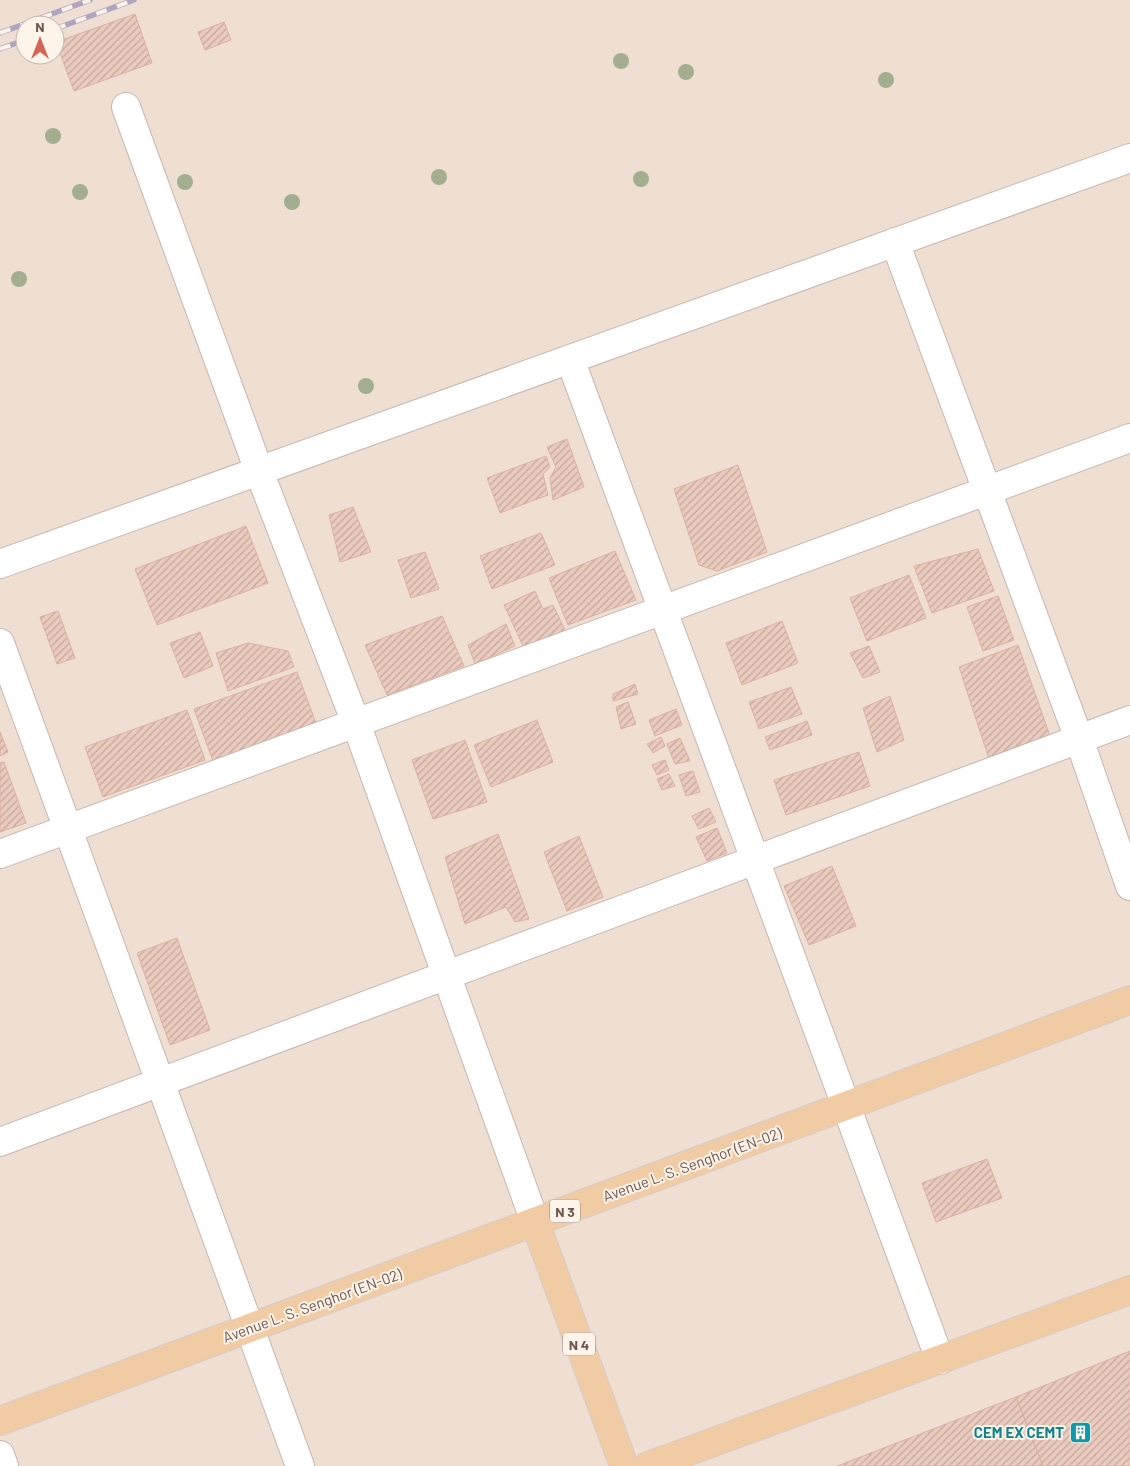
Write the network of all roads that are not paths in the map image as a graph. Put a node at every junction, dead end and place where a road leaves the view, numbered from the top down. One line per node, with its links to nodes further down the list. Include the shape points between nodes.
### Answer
1 (126, 107): 6 (street)
2 (1130, 158): 3 (street)
3 (896, 242): 4 (street); 7 (street)
4 (570, 359): 6 (street); 9 (street)
5 (1130, 438): 7 (street)
6 (260, 471): 8 (street); 12 (street)
7 (987, 490): 9 (street); 13 (street)
8 (0, 564)
9 (663, 610): 12 (street); 16 (street)
10 (0, 643): 14 (street)
11 (1130, 720): 13 (street)
12 (356, 723): 14 (street); 18 (street)
13 (1079, 739): 16 (street); 17 (street)
14 (68, 829): 15 (street); 20 (street)
15 (0, 854)
16 (755, 860): 18 (street); 21 (street)
17 (1130, 886)
18 (447, 975): 20 (street); 23 (street)
19 (1130, 1000): 21 (main road, Avenue L. S. Senghor (EN-02) / N 3)
20 (161, 1082): 22 (street); 25 (street)
21 (846, 1106): 23 (main road, Avenue L. S. Senghor (EN-02) / N 3); 26 (street)
22 (0, 1142)
23 (534, 1222): 25 (main road, Avenue L. S. Senghor (EN-02) / N 3); 31 (main road, N 4)
24 (1130, 1290): 26 (main road)
25 (250, 1328): 27 (main road, Avenue L. S. Senghor (EN-02) / N 3); 30 (street)
26 (940, 1360): 32 (main road)
27 (0, 1421)
28 (0, 1454): 29 (street)
29 (4, 1466)
30 (300, 1466)
31 (624, 1466)
32 (648, 1466)

